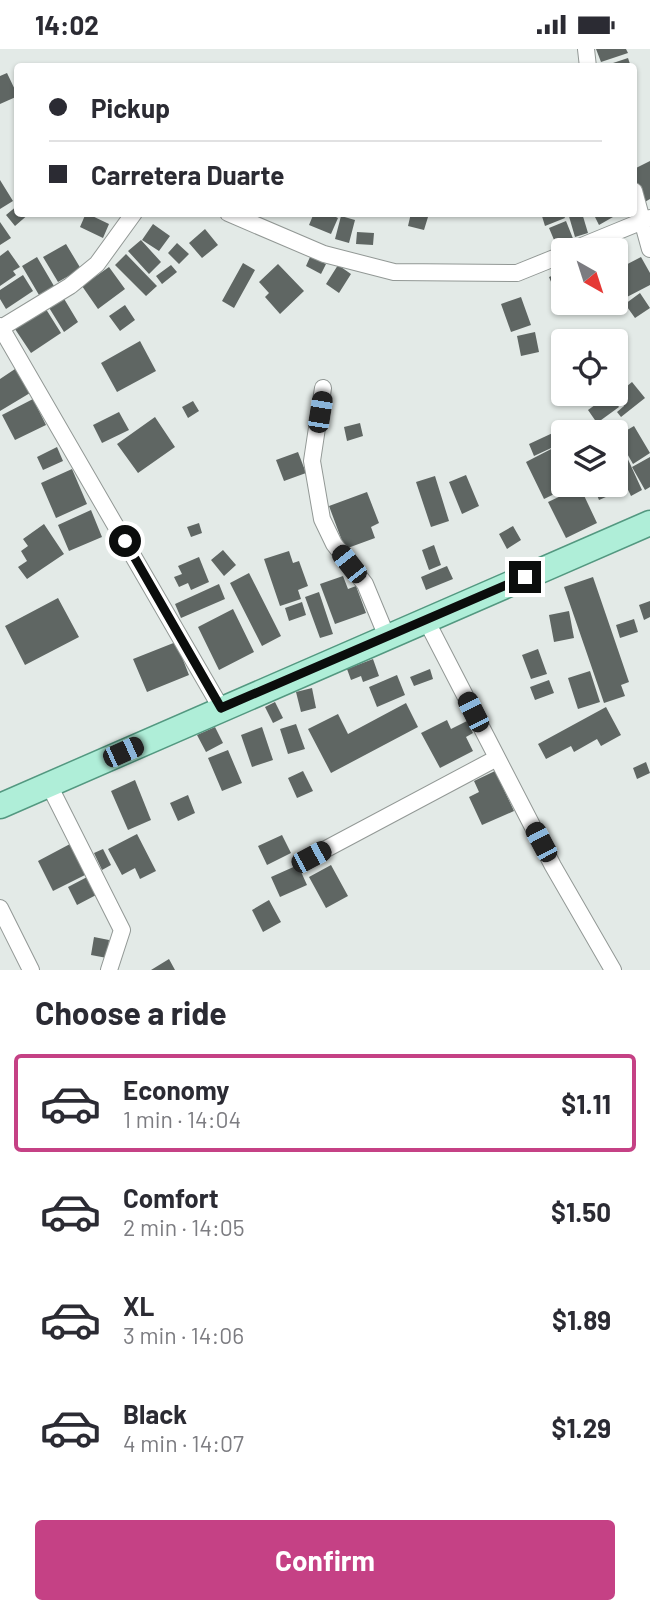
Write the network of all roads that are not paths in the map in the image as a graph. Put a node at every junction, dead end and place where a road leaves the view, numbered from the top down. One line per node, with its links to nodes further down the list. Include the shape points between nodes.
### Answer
1 (637, 198): 4 (street)
2 (131, 217): 8 (street, via 97,264 70,286)
3 (237, 217): 7 (street, via 324,254 394,272 517,273)
4 (646, 219): 5 (street); 6 (street)
5 (601, 238)
6 (650, 249)
7 (551, 259)
8 (0, 327): 13 (street)
9 (323, 388): 12 (street, via 312,461 322,519 334,544 365,584)
10 (650, 523): 11 (main road)
11 (426, 620): 12 (main road); 14 (street)
12 (387, 637): 13 (main road)
13 (221, 708): 15 (main road)
14 (497, 758): 17 (street); 21 (street)
15 (50, 785): 16 (main road); 20 (street, via 122,930)
16 (0, 806)
17 (311, 857)
18 (0, 908): 19 (street)
19 (31, 970)
20 (109, 970)
21 (613, 970)

